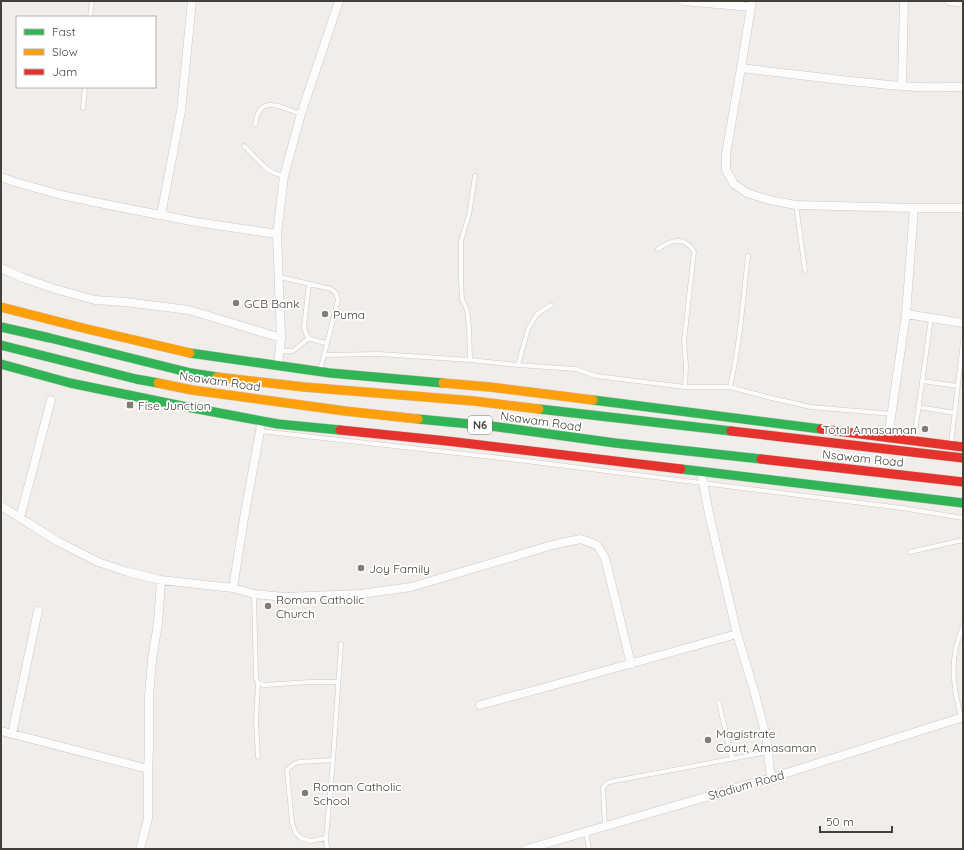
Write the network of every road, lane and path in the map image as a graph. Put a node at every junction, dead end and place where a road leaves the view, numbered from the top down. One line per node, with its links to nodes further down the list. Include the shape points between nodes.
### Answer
1 (92, 1): 9 (lane)
2 (192, 1): 24 (street, via 181,111)
3 (339, 1): 15 (street)
4 (683, 1): 8 (street)
5 (904, 1): 11 (street)
6 (949, 1): 7 (street)
7 (963, 3)
8 (752, 4): 10 (street)
9 (90, 16)
10 (741, 68): 11 (street); 21 (street, via 726,154 726,170 734,184 747,193)
11 (902, 86): 12 (street)
12 (963, 87)
13 (85, 88): 14 (lane)
14 (83, 108)
15 (301, 114): 16 (lane, via 268,105 260,110); 18 (street)
16 (255, 124)
17 (244, 146): 18 (lane, via 266,168)
18 (284, 176): 25 (street)
19 (475, 176): 45 (lane, via 469,215 461,241 462,299 467,310)
20 (1, 177): 24 (street, via 61,195)
21 (796, 205): 22 (street); 29 (lane)
22 (914, 208): 23 (street); 34 (street)
23 (963, 208)
24 (161, 215): 25 (street)
25 (277, 234): 30 (street)
26 (658, 248): 52 (lane, via 681,241 694,252 684,340)
27 (748, 256): 53 (lane, via 738,346)
28 (1, 268): 38 (street, via 29,281 95,300 189,310)
29 (805, 270)
30 (280, 277): 31 (lane); 38 (street)
31 (309, 284): 39 (lane, via 304,327); 41 (lane, via 331,289 336,293 338,300)
32 (551, 305): 48 (lane, via 537,314 528,329)
33 (1, 307): 47 (main road, via 190,353)
34 (906, 314): 35 (street); 56 (street)
35 (931, 318): 36 (street); 50 (lane)
36 (963, 323)
37 (1, 327): 64 (main road, Nsawam Road / N6, via 191,373 239,380 474,401)
38 (281, 338): 43 (street)
39 (309, 338): 41 (lane); 43 (lane, via 293,351)
40 (963, 341): 51 (lane)
41 (327, 343): 44 (lane)
42 (1, 345): 66 (main road, Nsawam Road / N6, via 136,379 200,391 345,411)
43 (280, 351): 47 (street)
44 (324, 355): 45 (lane, via 379,354); 49 (lane)
45 (470, 360): 48 (lane)
46 (1, 364): 58 (main road, via 70,383)
47 (278, 365): 49 (main road)
48 (518, 366): 52 (lane, via 576,370 596,376)
49 (320, 372): 60 (main road, via 490,387)
50 (922, 382): 51 (lane); 55 (lane)
51 (958, 386): 57 (lane)
52 (685, 387): 53 (lane)
53 (730, 387): 56 (lane, via 811,407)
54 (51, 400): 70 (street)
55 (918, 407): 57 (lane); 61 (lane)
56 (892, 414): 60 (street)
57 (955, 414): 62 (lane)
58 (261, 421): 59 (street); 65 (main road)
59 (260, 431): 67 (lane); 75 (street)
60 (888, 438): 61 (main road)
61 (914, 441): 62 (main road)
62 (951, 446): 63 (main road)
63 (963, 447)
64 (963, 458)
65 (701, 471): 67 (street); 68 (main road)
66 (963, 482)
67 (703, 484): 71 (lane, via 902,508); 79 (street)
68 (963, 503)
69 (1, 506): 70 (street)
70 (20, 518): 74 (street, via 98,562)
71 (963, 518)
72 (963, 540): 73 (lane)
73 (910, 552)
74 (162, 580): 75 (street); 93 (street, via 150,682)
75 (233, 588): 76 (street)
76 (254, 594): 81 (street, via 313,597 410,587 581,539 597,544 605,558); 83 (lane)
77 (38, 611): 88 (street)
78 (963, 626): 86 (lane, via 953,668 955,692)
79 (737, 634): 81 (street); 89 (street, via 755,694)
80 (341, 644): 82 (lane)
81 (631, 664): 85 (street)
82 (338, 682): 83 (lane, via 264,685); 92 (lane)
83 (258, 683): 90 (lane)
84 (719, 703): 91 (lane)
85 (480, 705)
86 (962, 717): 94 (street, Stadium Road)
87 (1, 731): 88 (street)
88 (12, 734): 93 (street)
89 (768, 752): 91 (lane); 94 (street)
90 (258, 757)
91 (732, 758): 95 (lane, via 607,783 603,788)
92 (333, 760): 97 (lane); 97 (lane, via 299,762 287,770 295,832 301,838 310,841)
93 (148, 770): 98 (street, via 148,819)
94 (771, 778): 95 (street, Stadium Road)
95 (605, 826): 96 (street, Stadium Road)
96 (586, 832): 100 (street, Stadium Road); 101 (lane)
97 (326, 838): 99 (lane)
98 (140, 849)
99 (328, 849)
100 (527, 849)
101 (589, 849)

